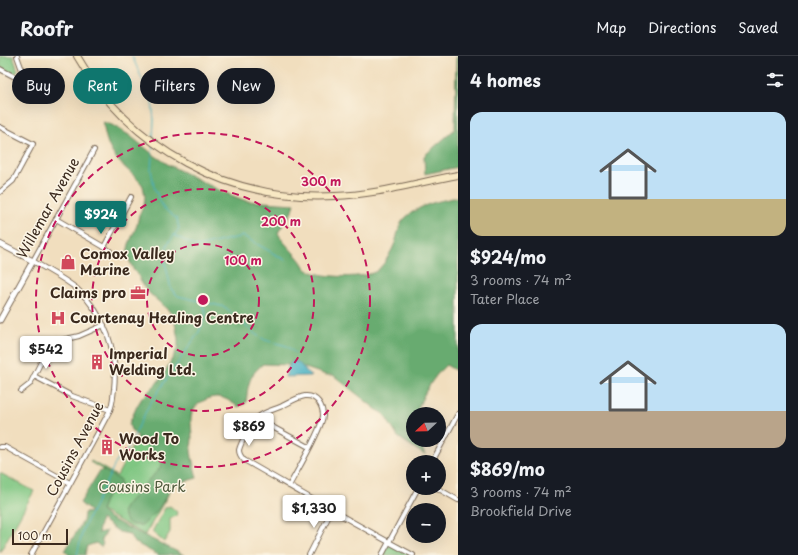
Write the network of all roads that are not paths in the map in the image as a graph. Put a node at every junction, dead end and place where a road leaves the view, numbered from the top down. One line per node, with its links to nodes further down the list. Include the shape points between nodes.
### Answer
1 (17, 56): 3 (street)
2 (78, 56): 8 (main road, via 103,94 151,141 191,166 227,182 254,190 306,197 352,195)
3 (21, 68)
4 (0, 69): 5 (street)
5 (12, 76)
6 (0, 127): 9 (street, via 33,144 13,181)
7 (94, 150): 11 (street, Willemar Avenue)
8 (458, 175)
9 (0, 192)
10 (131, 197): 13 (street)
11 (56, 219): 13 (street); 15 (street, Willemar Avenue)
12 (0, 244): 15 (street)
13 (104, 247): 14 (street)
14 (110, 250)
15 (33, 261): 16 (street, Willemar Avenue); 17 (street, Cousins Avenue, via 77,289)
16 (0, 320)
17 (104, 325): 18 (street, via 80,336 54,343 47,350); 20 (street, Cousins Avenue, via 114,366 115,381)
18 (34, 376): 19 (street, via 30,384); 20 (street, via 72,396)
19 (21, 391)
20 (110, 410): 28 (street, Cousins Avenue)
21 (458, 414): 23 (street)
22 (256, 418): 26 (street); 26 (street, via 305,396 313,397 322,407 323,417); 29 (street, via 239,449 240,455 244,460)
23 (456, 421): 24 (street)
24 (447, 435): 27 (street)
25 (0, 446): 28 (street)
26 (309, 447): 29 (street)
27 (436, 455)
28 (70, 483): 35 (street, Cousins Avenue)
29 (289, 486): 33 (street)
30 (446, 493): 32 (street)
31 (414, 495): 34 (street)
32 (458, 500)
33 (332, 510): 34 (street); 36 (street)
34 (389, 542): 37 (street); 38 (street)
35 (31, 555)
36 (309, 555)
37 (382, 555)
38 (413, 555)

